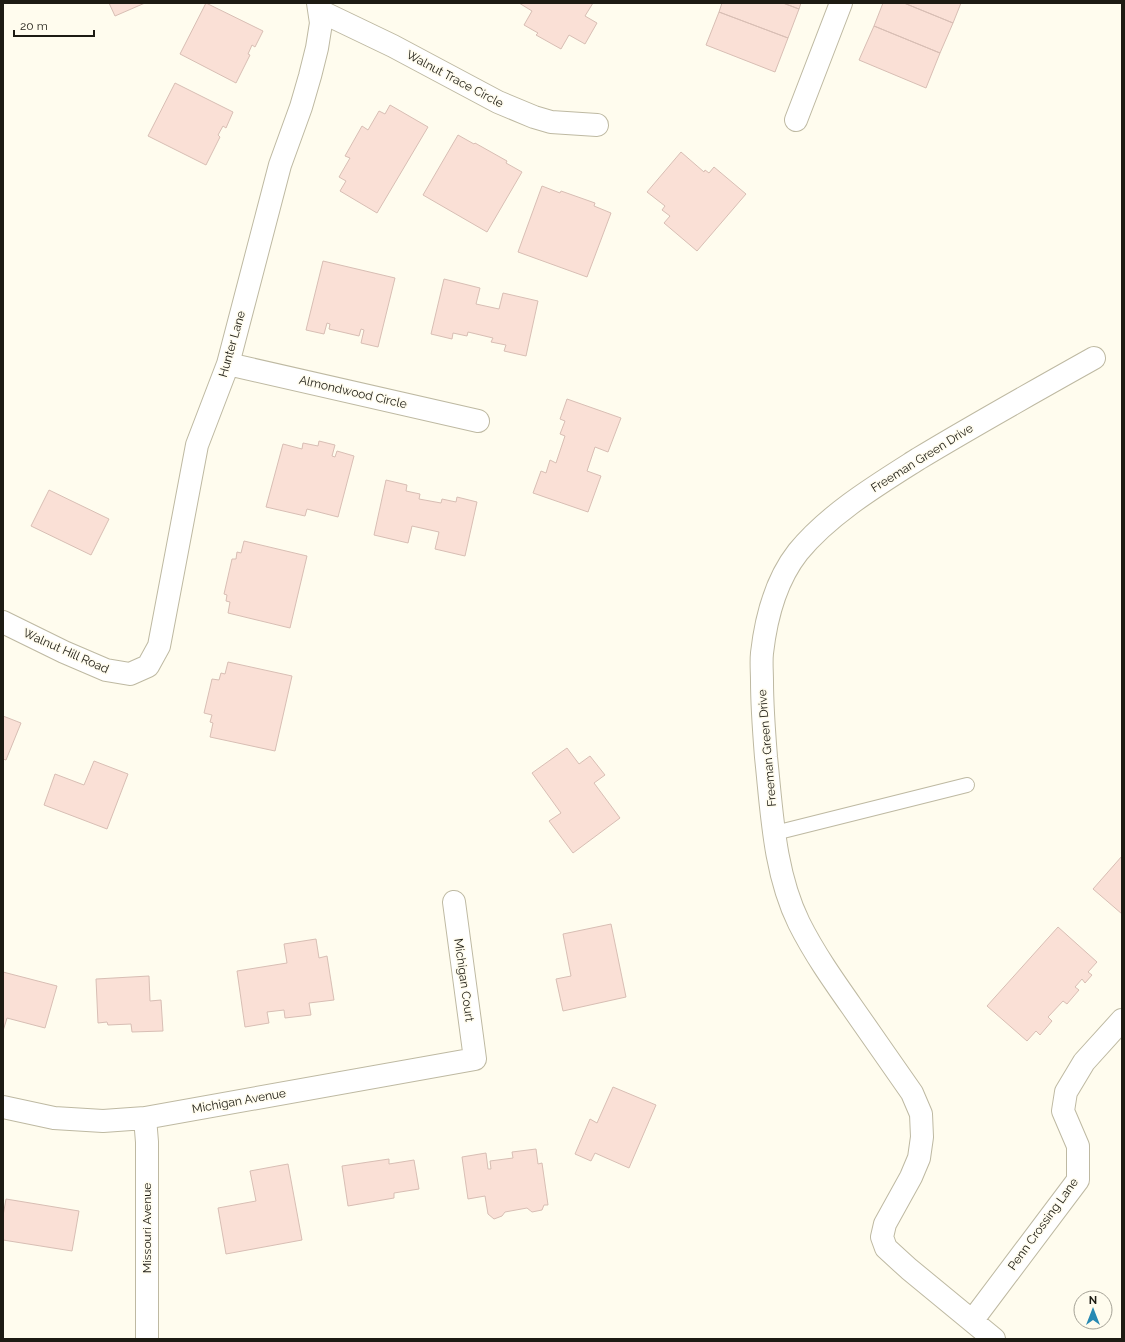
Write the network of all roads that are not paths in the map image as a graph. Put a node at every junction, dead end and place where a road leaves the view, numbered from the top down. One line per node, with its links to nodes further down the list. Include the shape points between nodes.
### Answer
1 (841, 3): 3 (street)
2 (319, 7): 4 (street, Walnut Trace Circle, via 498,102 551,122); 6 (street, Hunter Lane, via 321,23 310,76 280,165)
3 (796, 120)
4 (597, 125)
5 (1094, 358): 11 (street, Freeman Green Drive, via 975,424 882,481 816,532 797,553 783,576 772,602 762,656 762,711)
6 (228, 364): 7 (street, Almondwood Circle); 9 (street, Hunter Lane, via 197,445 158,646 148,666)
7 (478, 421)
8 (3, 622): 9 (street, Walnut Hill Road, via 106,670)
9 (130, 674)
10 (967, 785): 11 (lane)
11 (775, 834): 17 (street, Freeman Green Drive, via 781,874 800,924 826,969 912,1093 920,1114 922,1137 919,1158 885,1224 882,1237 886,1248)
12 (454, 902): 14 (street, Michigan Court)
13 (1122, 1020): 17 (street, Penn Crossing Lane, via 1084,1062 1066,1092 1063,1112 1078,1146 1078,1180)
14 (475, 1058): 16 (street, Michigan Avenue)
15 (3, 1107): 16 (street, Michigan Avenue, via 54,1118 103,1121)
16 (145, 1118): 18 (street, Missouri Avenue)
17 (972, 1320): 19 (street)
18 (147, 1339)
19 (994, 1339)

